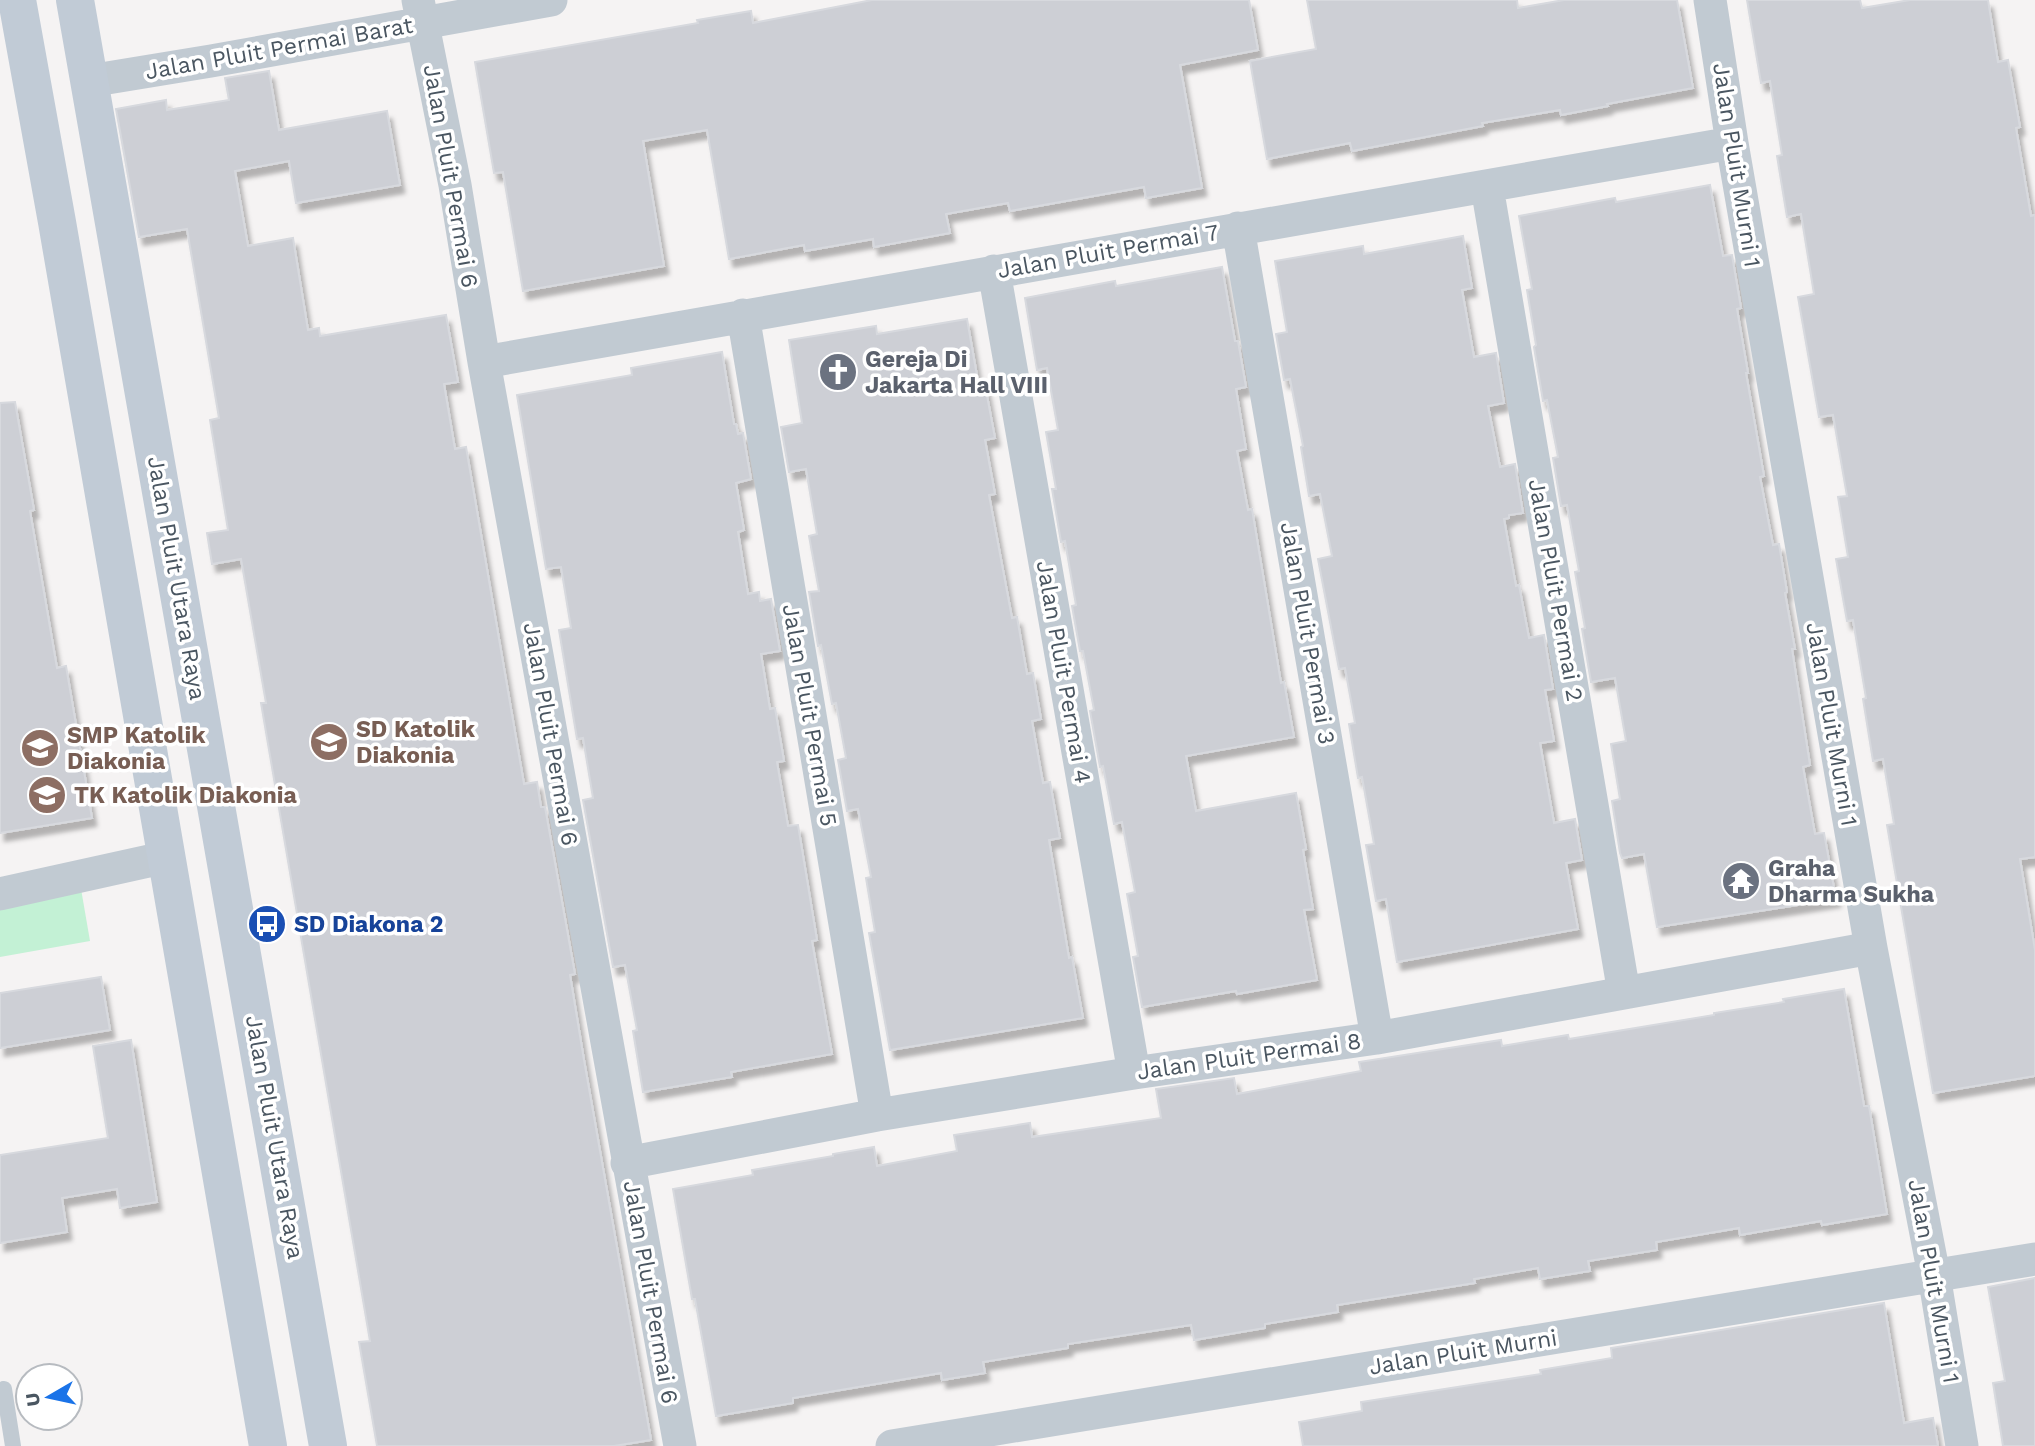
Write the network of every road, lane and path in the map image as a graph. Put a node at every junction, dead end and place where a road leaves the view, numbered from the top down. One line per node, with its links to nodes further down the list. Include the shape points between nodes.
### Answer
1 (17, 0): 13 (street)
2 (75, 0): 6 (street, Jalan Pluit Utara Raya)
3 (551, 0): 5 (street, Jalan Pluit Permai Barat)
4 (1710, 0): 7 (street, Jalan Pluit Murni 1)
5 (420, 11): 6 (street, Jalan Pluit Permai Barat, via 211,61); 12 (street, Jalan Pluit Permai 6)
6 (89, 81): 26 (street, Jalan Pluit Utara Raya)
7 (1732, 143): 8 (street, Jalan Pluit Permai 7); 15 (street, Jalan Pluit Murni 1)
8 (1487, 187): 9 (street, Jalan Pluit Permai 7); 16 (street, Jalan Pluit Permai 2)
9 (1238, 229): 10 (street, Jalan Pluit Permai 7); 17 (street, Jalan Pluit Permai 3)
10 (995, 271): 11 (street, Jalan Pluit Permai 7); 18 (street, Jalan Pluit Permai 4)
11 (743, 314): 12 (street, Jalan Pluit Permai 7); 19 (street, Jalan Pluit Permai 5)
12 (484, 362): 20 (street, Jalan Pluit Permai 6)
13 (167, 857): 14 (street); 25 (street)
14 (0, 894)
15 (1871, 948): 16 (street, Jalan Pluit Permai 8); 22 (street, Jalan Pluit Murni 1)
16 (1624, 993): 17 (street, Jalan Pluit Permai 8)
17 (1377, 1038): 18 (street, Jalan Pluit Permai 8)
18 (1134, 1073): 19 (street, Jalan Pluit Permai 8)
19 (877, 1115): 20 (street, Jalan Pluit Permai 8)
20 (627, 1163): 27 (street, Jalan Pluit Permai 6)
21 (2035, 1259): 22 (street, Jalan Pluit Murni)
22 (1934, 1275): 28 (street, Jalan Pluit Murni); 29 (street, Jalan Pluit Murni 1)
23 (4, 1389): 24 (lane)
24 (13, 1446)
25 (268, 1446)
26 (328, 1446)
27 (680, 1446)
28 (892, 1446)
29 (1962, 1446)

